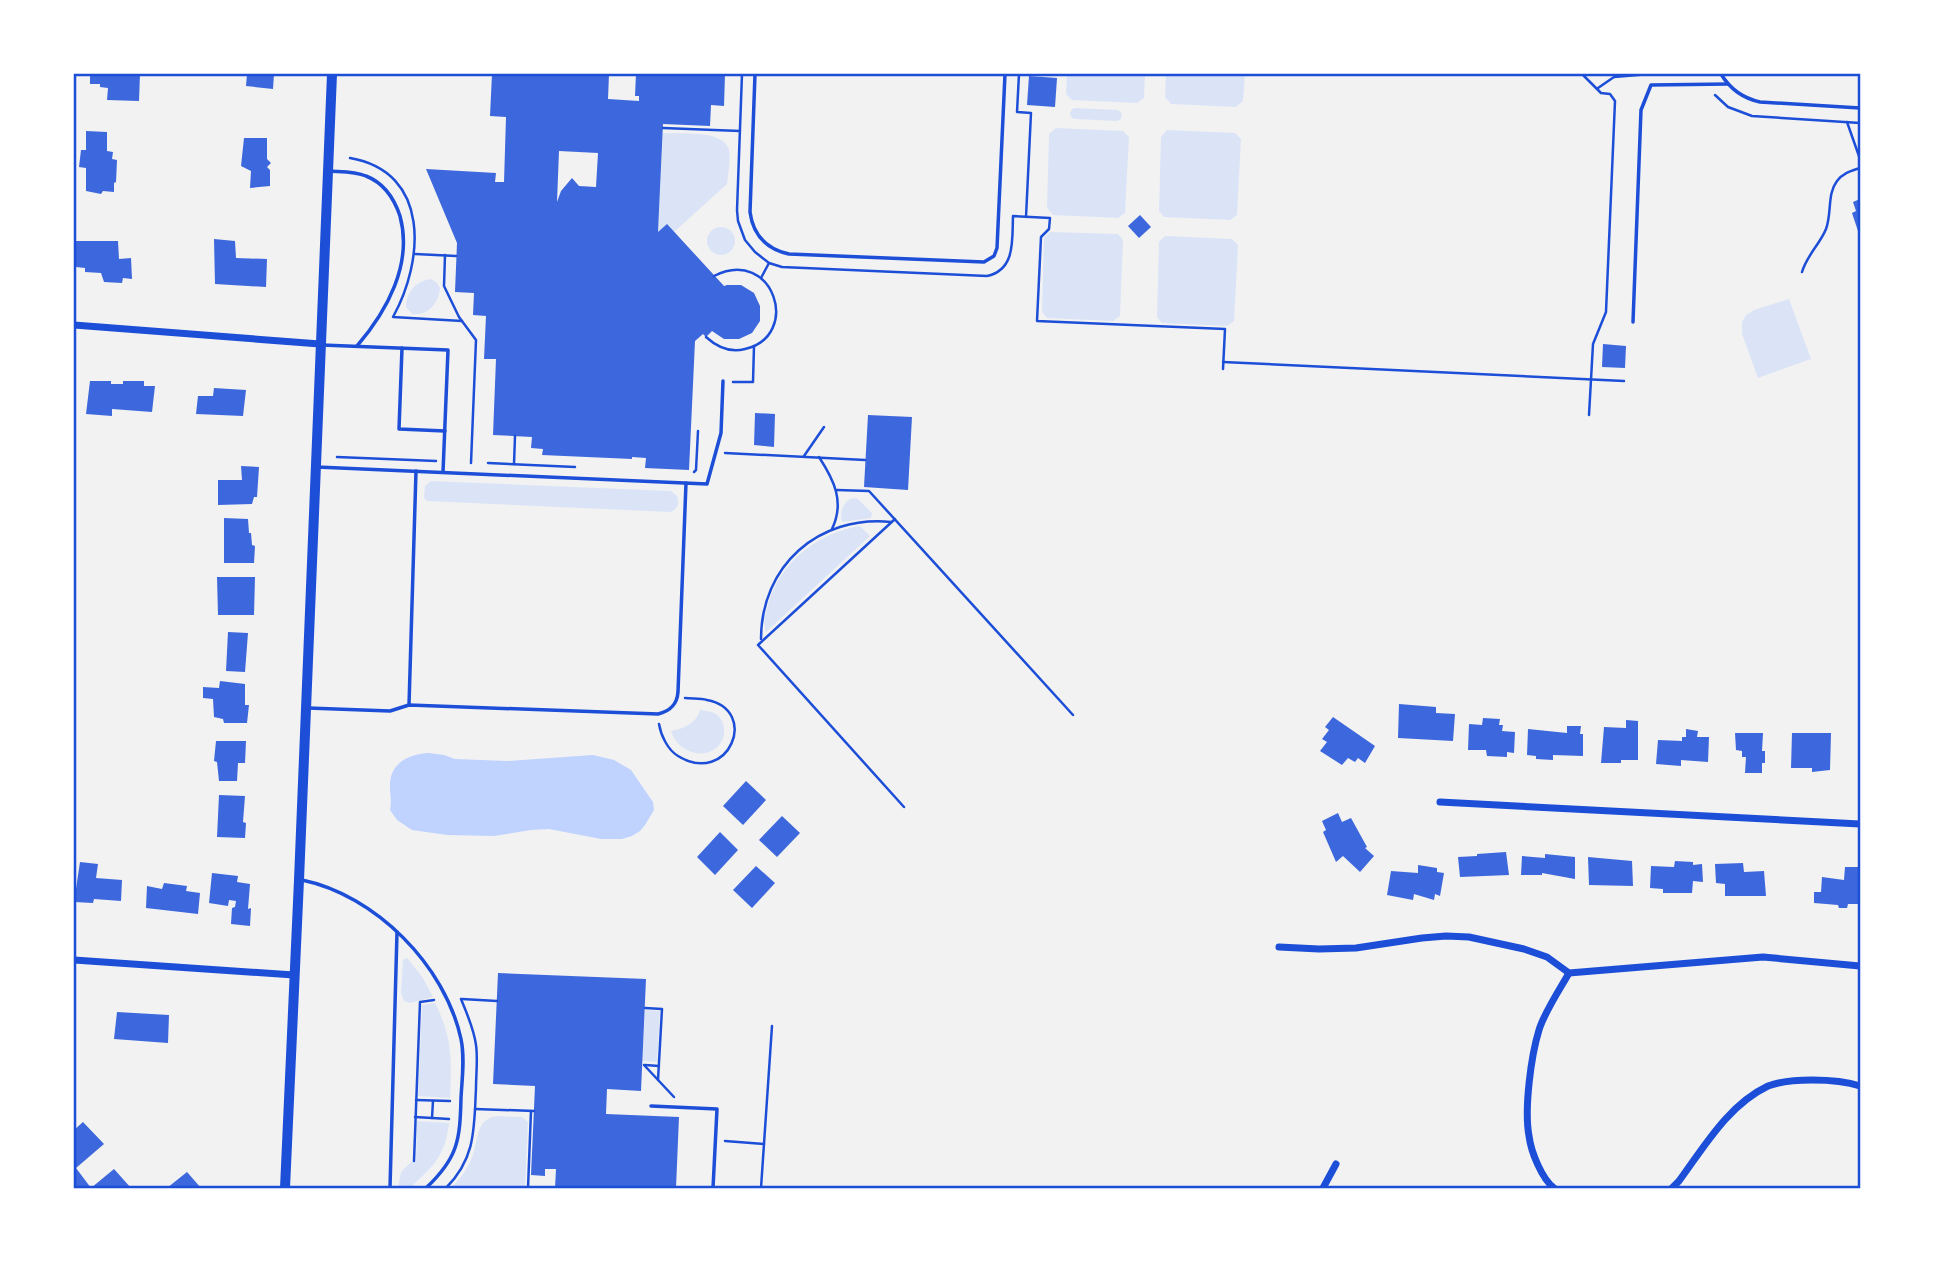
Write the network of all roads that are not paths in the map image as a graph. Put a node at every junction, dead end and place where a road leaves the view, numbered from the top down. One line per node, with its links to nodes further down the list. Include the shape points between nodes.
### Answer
1 (331, 74): 7 (street)
2 (755, 74): 3 (lane, via 750,212 756,232 767,245 789,254 984,262 997,248)
3 (1005, 74)
4 (1721, 74): 5 (lane)
5 (1728, 84): 6 (lane, via 1742,96 1760,102); 8 (lane, via 1651,85 1641,110)
6 (1860, 108)
7 (327, 171): 10 (street); 11 (lane, via 375,180 394,202 403,233 395,284 379,317)
8 (1633, 322)
9 (74, 325): 10 (street)
10 (320, 344): 11 (lane); 15 (street)
11 (357, 346): 12 (lane)
12 (402, 348): 14 (lane, via 448,350); 14 (lane, via 399,429)
13 (723, 381): 18 (lane, via 721,433 707,484)
14 (445, 431): 17 (lane)
15 (315, 467): 16 (lane); 20 (street)
16 (416, 471): 17 (lane); 19 (lane)
17 (443, 472): 18 (lane)
18 (686, 483): 19 (lane, via 677,698 668,711)
19 (409, 705): 20 (lane, via 390,711)
20 (306, 708): 23 (street)
21 (1440, 803): 22 (street)
22 (1860, 824)
23 (299, 880): 24 (lane, via 347,896); 29 (street)
24 (397, 932): 34 (lane); 35 (lane, via 435,979 462,1046 458,1139 448,1165)
25 (1279, 947): 28 (street, via 1356,948 1422,938 1469,937 1547,957)
26 (74, 960): 29 (street)
27 (1860, 966): 28 (street, via 1763,957)
28 (1569, 973): 38 (street, via 1539,1028 1528,1101 1529,1136 1538,1164)
29 (294, 975): 33 (street)
30 (1860, 1086): 39 (street, via 1827,1080 1769,1086 1722,1121)
31 (651, 1106): 36 (lane, via 717,1109)
32 (1336, 1164): 37 (street)
33 (285, 1188)
34 (390, 1188)
35 (426, 1188)
36 (713, 1188)
37 (1323, 1188)
38 (1554, 1188)
39 (1672, 1188)

